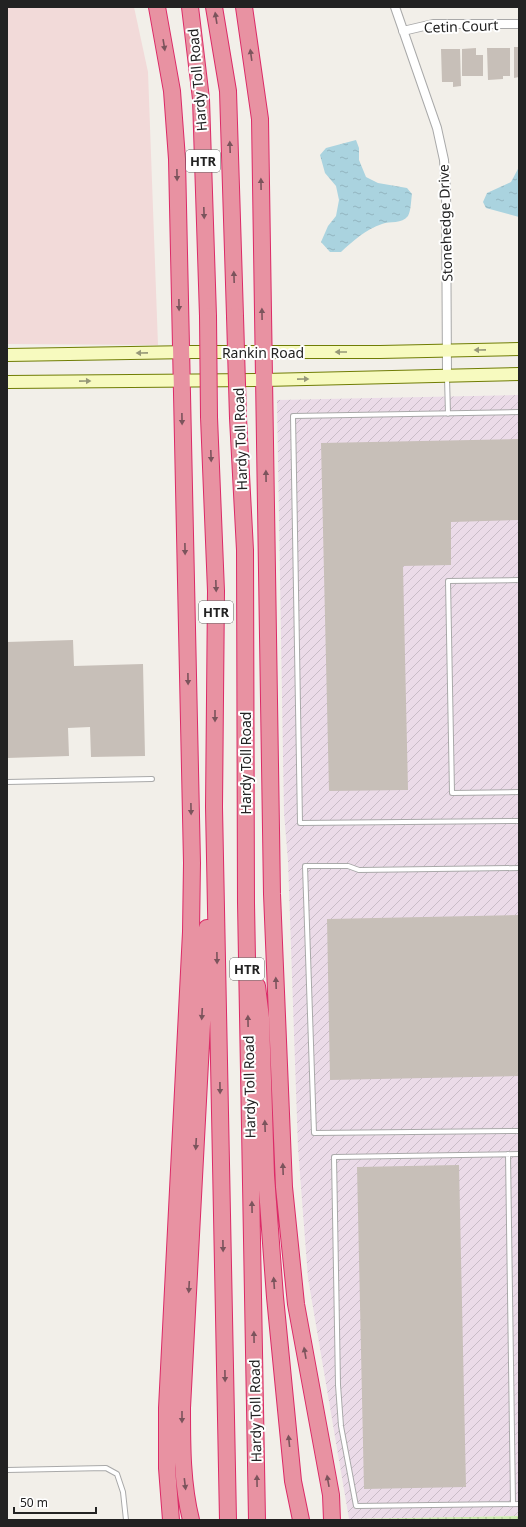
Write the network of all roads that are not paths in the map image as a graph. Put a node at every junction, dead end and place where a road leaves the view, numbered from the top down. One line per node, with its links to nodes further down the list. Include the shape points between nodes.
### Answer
1 (157, 7): 10 (highway, one-way to 10, via 172,91 177,159)
2 (190, 7): 24 (highway, Hardy Toll Road / HTR, one-way to 24, bridge, via 201,99 208,316 216,591)
3 (214, 7): 27 (highway, Hardy Toll Road / HTR, one-way to 3, bridge, via 244,550 228,91)
4 (244, 7): 11 (highway, one-way to 4, via 260,119)
5 (395, 7): 7 (street, Stonehedge Drive)
6 (519, 24): 7 (street, Cetin Court, via 433,24)
7 (403, 31): 9 (street, Stonehedge Drive, via 437,128 444,160)
8 (519, 349): 9 (main road, Rankin Road, one-way to 9)
9 (447, 350): 11 (main road, Rankin Road, one-way to 11); 14 (street, Stonehedge Drive)
10 (181, 352): 11 (main road, Rankin Road); 12 (main road, Rankin Road, one-way to 12); 15 (highway)
11 (263, 353): 16 (highway)
12 (7, 355)
13 (519, 374): 14 (main road, Rankin Road)
14 (447, 375): 16 (main road, Rankin Road, one-way to 14); 19 (lane)
15 (181, 380): 16 (main road, Rankin Road); 17 (main road, Rankin Road, one-way to 15); 36 (highway, one-way to 36, via 192,871 167,1408 167,1468)
16 (264, 380): 40 (highway, one-way to 16, via 331,1495 296,1304 284,1187 272,886)
17 (7, 382)
18 (519, 412): 19 (lane)
19 (448, 414): 25 (lane, via 293,416 300,824)
20 (519, 580): 23 (lane, via 448,581 452,793)
21 (152, 779): 22 (lane)
22 (7, 782)
23 (519, 792)
24 (214, 807): 37 (highway, one-way to 37, via 182,1448); 38 (highway, Hardy Toll Road / HTR, one-way to 38)
25 (519, 821)
26 (519, 868): 28 (lane, via 359,870 348,866 305,866 314,1134)
27 (246, 903): 34 (highway, one-way to 27, via 287,1424 275,1297 266,1175 261,1018); 39 (highway, Hardy Toll Road / HTR, one-way to 27)
28 (519, 1131)
29 (508, 1154): 30 (lane); 32 (lane); 32 (lane, via 334,1157 334,1165 341,1426 356,1506)
30 (519, 1154)
31 (7, 1470): 35 (lane, via 106,1468 117,1474 123,1492)
32 (513, 1504): 33 (lane)
33 (519, 1504)
34 (299, 1514)
35 (126, 1520)
36 (171, 1520)
37 (191, 1520)
38 (228, 1520)
39 (257, 1520)
40 (332, 1520)

